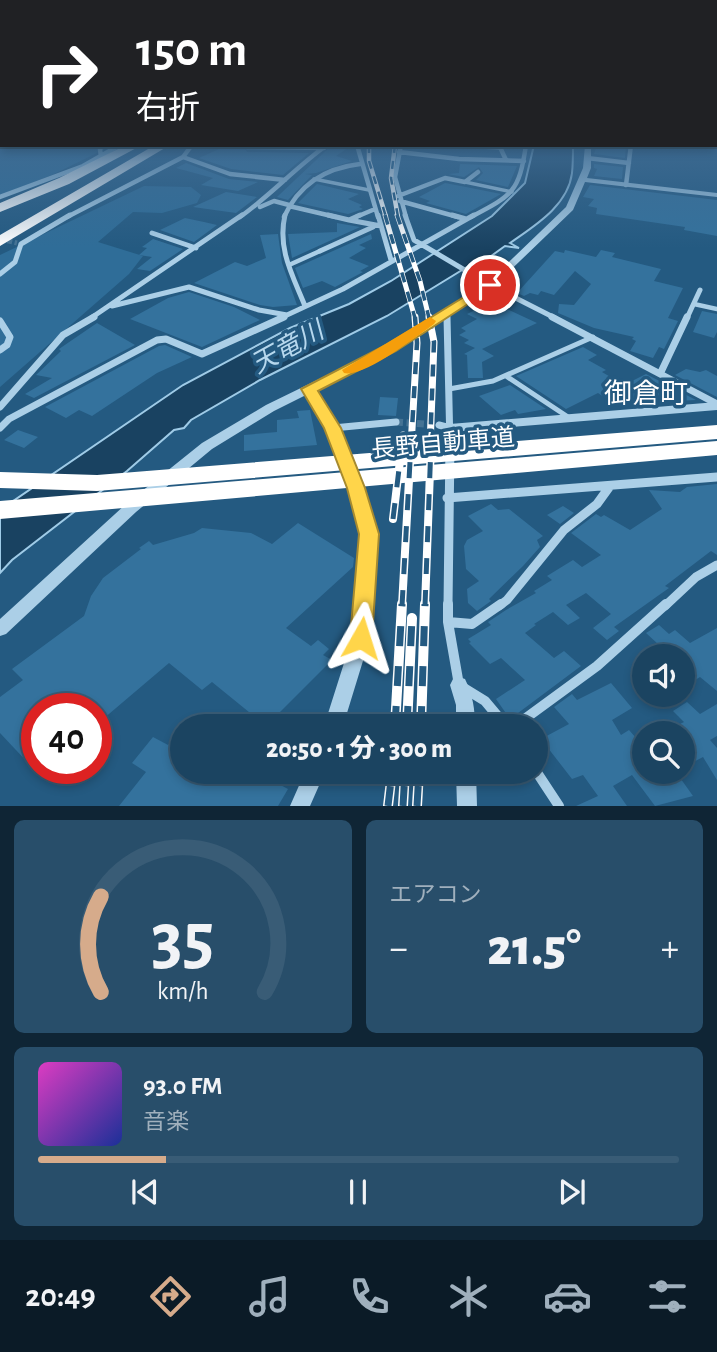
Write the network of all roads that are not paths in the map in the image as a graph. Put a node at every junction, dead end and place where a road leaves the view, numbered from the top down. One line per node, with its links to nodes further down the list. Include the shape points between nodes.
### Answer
1 (478, 172): 19 (street)
2 (62, 173): 25 (street)
3 (81, 173): 29 (highway)
4 (96, 173): 34 (highway)
5 (112, 173): 37 (highway)
6 (117, 173): 39 (highway)
7 (151, 173): 45 (street, via 19,243 20,258)
8 (226, 173): 17 (street)
9 (292, 173): 17 (street)
10 (323, 173): 16 (street)
11 (363, 173): 22 (street)
12 (396, 173): 26 (street)
13 (522, 173): 23 (street)
14 (585, 173): 18 (street)
15 (628, 173): 20 (street)
16 (313, 179): 22 (lane); 28 (street)
17 (285, 180): 21 (street)
18 (584, 180): 20 (street); 46 (street, via 570,208)
19 (466, 182): 23 (lane); 26 (street, via 445,178)
20 (626, 185): 24 (street)
21 (279, 187): 27 (street); 30 (street)
22 (369, 190): 31 (street)
23 (512, 192): 33 (street)
24 (717, 195)
25 (0, 197)
26 (399, 199): 33 (street); 40 (street, via 414,240)
27 (274, 201): 28 (street); 30 (street)
28 (289, 205): 32 (street); 44 (street, via 281,235)
29 (0, 208)
30 (250, 209): 41 (street)
31 (375, 209): 32 (street); 36 (street)
32 (349, 220): 35 (street)
33 (466, 220): 40 (street)
34 (0, 225)
35 (373, 226): 36 (street); 42 (street)
36 (381, 226): 43 (street)
37 (0, 233)
38 (152, 233): 41 (street)
39 (0, 242)
40 (421, 245): 43 (street); 46 (street)
41 (196, 247): 49 (street)
42 (320, 251): 44 (lane)
43 (391, 260): 50 (street)
44 (289, 265): 50 (street)
45 (0, 274)
46 (486, 282): 52 (street); 55 (street)
47 (701, 290): 48 (street)
48 (694, 304): 51 (lane); 57 (street)
49 (112, 306): 53 (street, via 189,287); 62 (street, via 63,335)
50 (304, 306): 53 (street)
51 (717, 309)
52 (447, 310): 59 (street, via 391,348); 60 (street)
53 (287, 315): 66 (street, via 202,354 166,339 157,340)
54 (0, 321): 56 (street, via 10,337)
55 (593, 337): 57 (street); 58 (lane)
56 (0, 349)
57 (662, 372): 61 (street)
58 (506, 376): 60 (lane); 63 (lane)
59 (309, 389): 67 (street); 80 (street, via 235,428 180,466)
60 (449, 389): 65 (street)
61 (717, 405): 63 (street)
62 (0, 407)
63 (570, 419): 65 (street)
64 (396, 422): 67 (street)
65 (444, 427): 75 (street)
66 (0, 428)
67 (333, 428): 82 (street, via 369,534 361,638)
68 (717, 432): 73 (highway, 長野自動車道)
69 (717, 448): 73 (highway, 長野自動車道)
70 (0, 465): 73 (highway)
71 (717, 477): 74 (street)
72 (0, 480): 73 (highway)
73 (176, 485): 76 (highway); 77 (highway)
74 (610, 486): 75 (street); 79 (street, via 597,504 564,530 507,600 471,624)
75 (447, 498): 79 (street)
76 (0, 499)
77 (0, 510)
78 (717, 565): 85 (street, via 702,572 642,628)
79 (448, 622): 81 (street)
80 (0, 629)
81 (459, 685): 83 (street); 84 (street)
82 (338, 714)
83 (466, 714)
84 (496, 714)
85 (533, 714)
86 (310, 784): 89 (street)
87 (466, 784): 90 (street)
88 (545, 784): 91 (street)
89 (300, 806)
90 (467, 806)
91 (559, 806)

